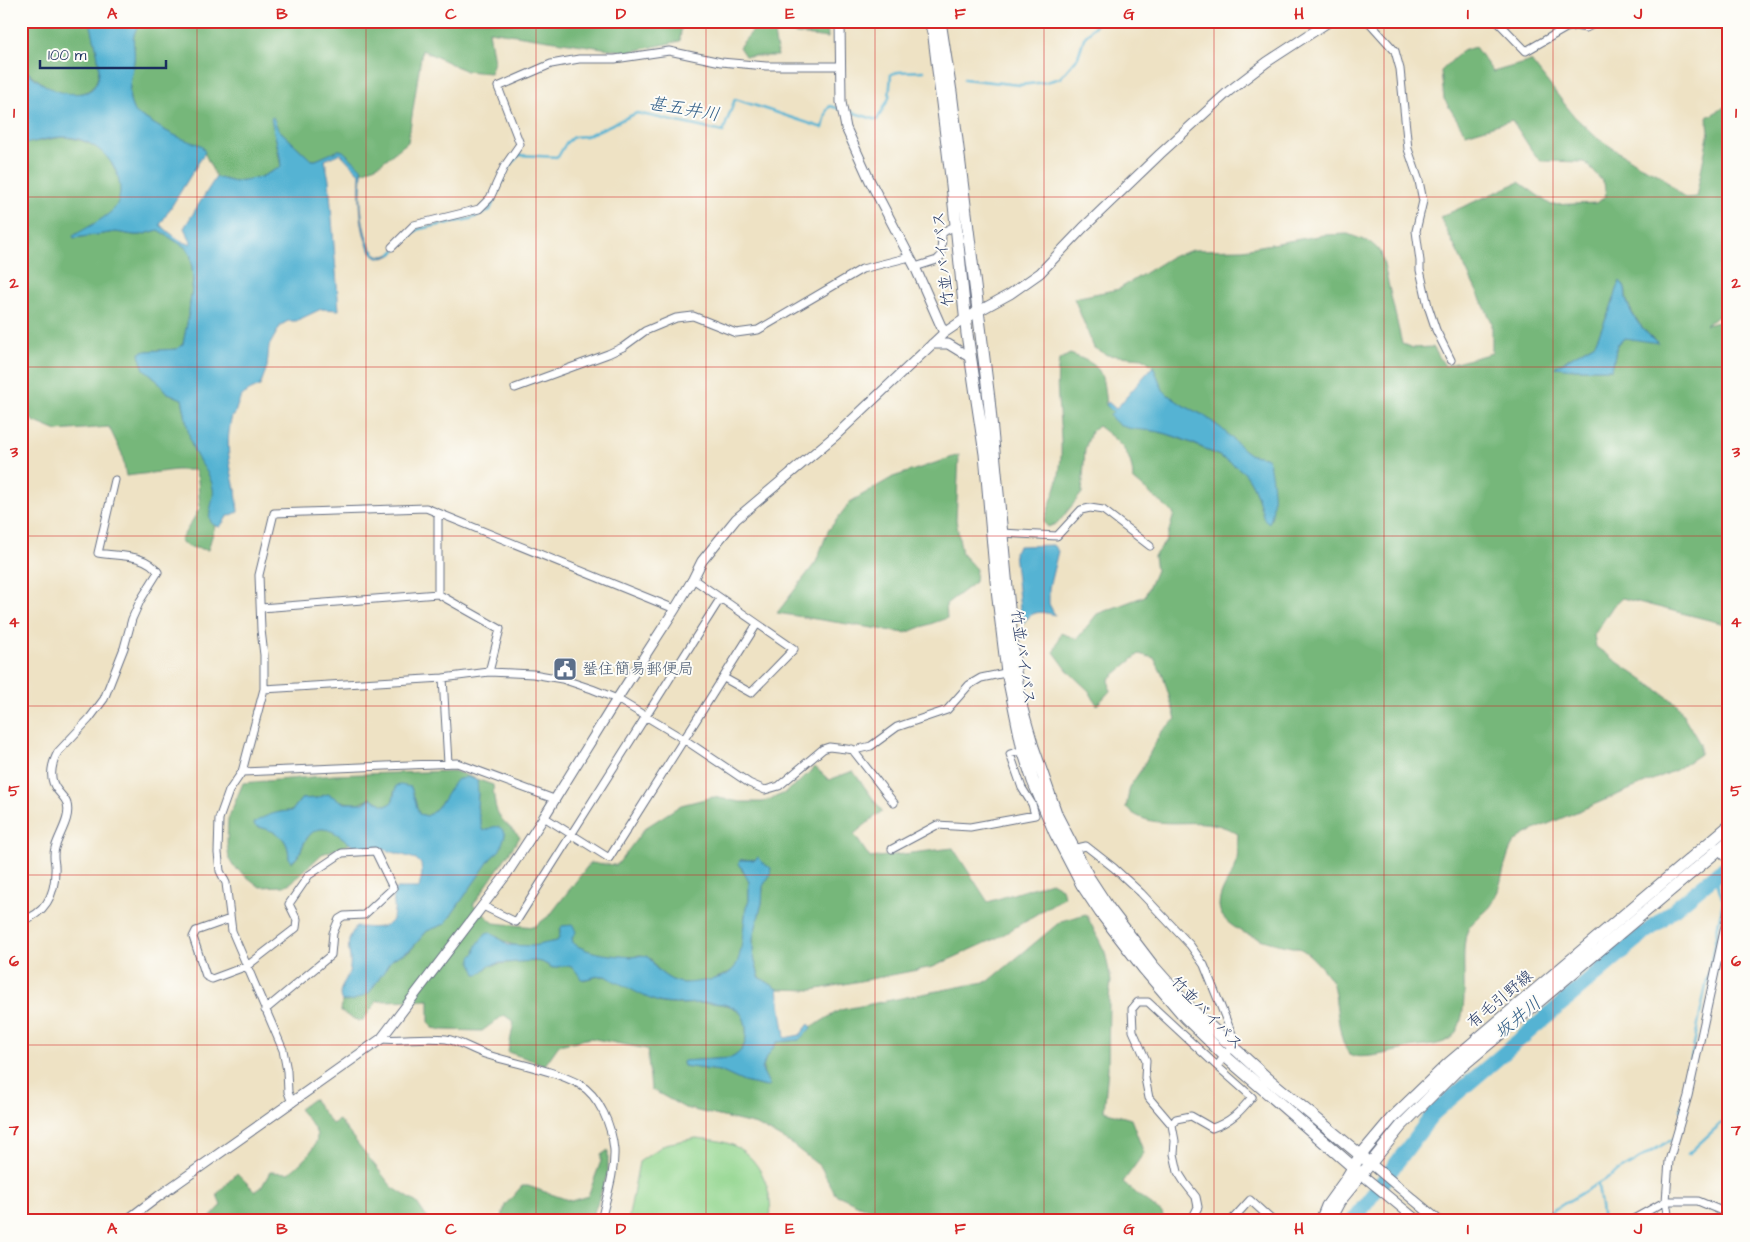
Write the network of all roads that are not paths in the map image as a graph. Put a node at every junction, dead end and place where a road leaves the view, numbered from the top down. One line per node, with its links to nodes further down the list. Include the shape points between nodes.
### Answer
1 (840, 21): 8 (street)
2 (930, 21): 9 (main road, 竹並バイパス)
3 (940, 21): 13 (main road, 竹並バイパス)
4 (1330, 21): 13 (street, via 1229,91 1040,273)
5 (1368, 21): 18 (street, via 1395,51 1400,69 1408,149 1423,201 1416,230 1420,270 1436,330)
6 (1497, 21): 7 (street, via 1526,51 1566,28 1586,28)
7 (1600, 21)
8 (840, 66): 10 (street, via 766,66 721,62 669,51 551,64 498,87 520,144 504,167 490,198 479,209 414,225); 11 (street, via 846,128)
9 (955, 226): 12 (street, via 942,234 941,256); 14 (main road, 竹並バイパス)
10 (392, 247)
11 (910, 257): 12 (street); 19 (street, via 862,269 758,330 736,333 693,316 676,318 645,331 608,354)
12 (915, 267): 15 (street)
13 (978, 312): 14 (street); 22 (main road, 竹並バイパス)
14 (966, 318): 15 (street); 17 (main road, 竹並バイパス)
15 (944, 333): 16 (street)
16 (932, 344): 17 (street, via 948,344); 24 (street, via 836,435 736,519 702,561)
17 (971, 358): 30 (main road, 竹並バイパス, via 985,454 996,581)
18 (1451, 360)
19 (515, 388)
20 (115, 480): 54 (street, via 98,553 139,558 148,561 158,572 132,619 104,699 54,758 52,778 67,802 68,814 54,853 56,870 50,900 40,912)
21 (438, 513): 25 (street); 27 (street, via 426,508 274,514 259,575); 28 (street)
22 (1002, 533): 23 (street, via 1057,536 1081,510 1090,508 1102,510); 30 (main road, 竹並バイパス)
23 (1150, 546)
24 (693, 579): 26 (street); 28 (street)
25 (438, 594): 27 (street); 31 (street, via 500,630)
26 (720, 599): 29 (street); 36 (street)
27 (261, 608): 34 (street)
28 (675, 609): 35 (street)
29 (757, 624): 33 (street); 33 (street, via 794,649 751,693)
30 (1011, 671): 38 (street, via 981,678 969,685 947,710 897,727 871,746); 39 (main road, 竹並バイパス); 49 (main road, 竹並バイパス, via 1054,808)
31 (489, 672): 32 (street); 35 (street, via 562,679)
32 (443, 678): 34 (street); 40 (street)
33 (724, 678): 37 (street)
34 (264, 689): 41 (street)
35 (616, 699): 36 (street); 42 (street)
36 (645, 716): 37 (street); 46 (street)
37 (684, 740): 38 (street, via 764,790 779,786 823,749); 46 (street, via 609,858)
38 (852, 749): 43 (street)
39 (1024, 750): 48 (street, via 1010,754 1035,815 970,827 937,825); 59 (main road, 竹並バイパス, via 1046,811 1082,885 1100,912 1185,1017)
40 (448, 763): 41 (street); 42 (street, via 457,763)
41 (242, 772): 55 (street, via 229,791 219,819 218,853 220,871 226,883)
42 (554, 799): 44 (street)
43 (894, 803)
44 (544, 817): 46 (street); 52 (street)
45 (1729, 826): 50 (main road, 有毛引野線)
46 (570, 834): 52 (street, via 516,922)
47 (1729, 841): 50 (main road, 有毛引野線)
48 (892, 849)
49 (1073, 849): 59 (main road, 竹並バイパス, via 1108,908 1153,966); 59 (street, via 1086,846 1114,868 1190,945 1204,965 1234,1039)
50 (1719, 849): 51 (street); 63 (main road, 有毛引野線, via 1448,1064 1392,1118); 64 (main road, 有毛引野線, via 1456,1072 1401,1126)
51 (1729, 862)
52 (483, 906): 58 (street)
53 (1729, 908): 66 (street, via 1688,1096 1669,1160)
54 (21, 920)
55 (230, 920): 56 (street, via 236,944); 56 (street, via 196,932 193,937 206,976 212,979)
56 (247, 966): 57 (street); 57 (street, via 296,928 297,920 289,904 309,875 342,853 375,851 393,888 364,915 344,916 339,920 333,932 331,955)
57 (265, 1010): 61 (street, via 283,1050)
58 (381, 1039): 61 (street); 69 (street, via 447,1039 482,1054 581,1085 603,1112 614,1148)
59 (1229, 1052): 60 (street); 63 (main road, 竹並バイパス); 65 (main road, 竹並バイパス)
60 (1217, 1066): 62 (street, via 1252,1097 1225,1124 1212,1128 1190,1116 1176,1119); 62 (street, via 1148,1002 1138,1002 1132,1009 1133,1031 1146,1060 1149,1098)
61 (292, 1103): 68 (street)
62 (1172, 1125): 70 (street, via 1178,1172 1196,1197 1198,1207)
63 (1360, 1156): 64 (main road, 竹並バイパス); 65 (main road, 有毛引野線)
64 (1370, 1163): 65 (main road, 有毛引野線); 76 (street)
65 (1357, 1170): 73 (main road, 有毛引野線, via 1327,1206); 74 (main road, 有毛引野線); 75 (street)
66 (1666, 1202): 67 (street, via 1698,1201); 77 (street); 78 (street)
67 (1729, 1214)
68 (126, 1221)
69 (600, 1221)
70 (1191, 1221)
71 (1231, 1221): 72 (street, via 1250,1200)
72 (1274, 1221)
73 (1320, 1221)
74 (1329, 1221)
75 (1418, 1221)
76 (1439, 1221)
77 (1630, 1221)
78 (1669, 1221)

